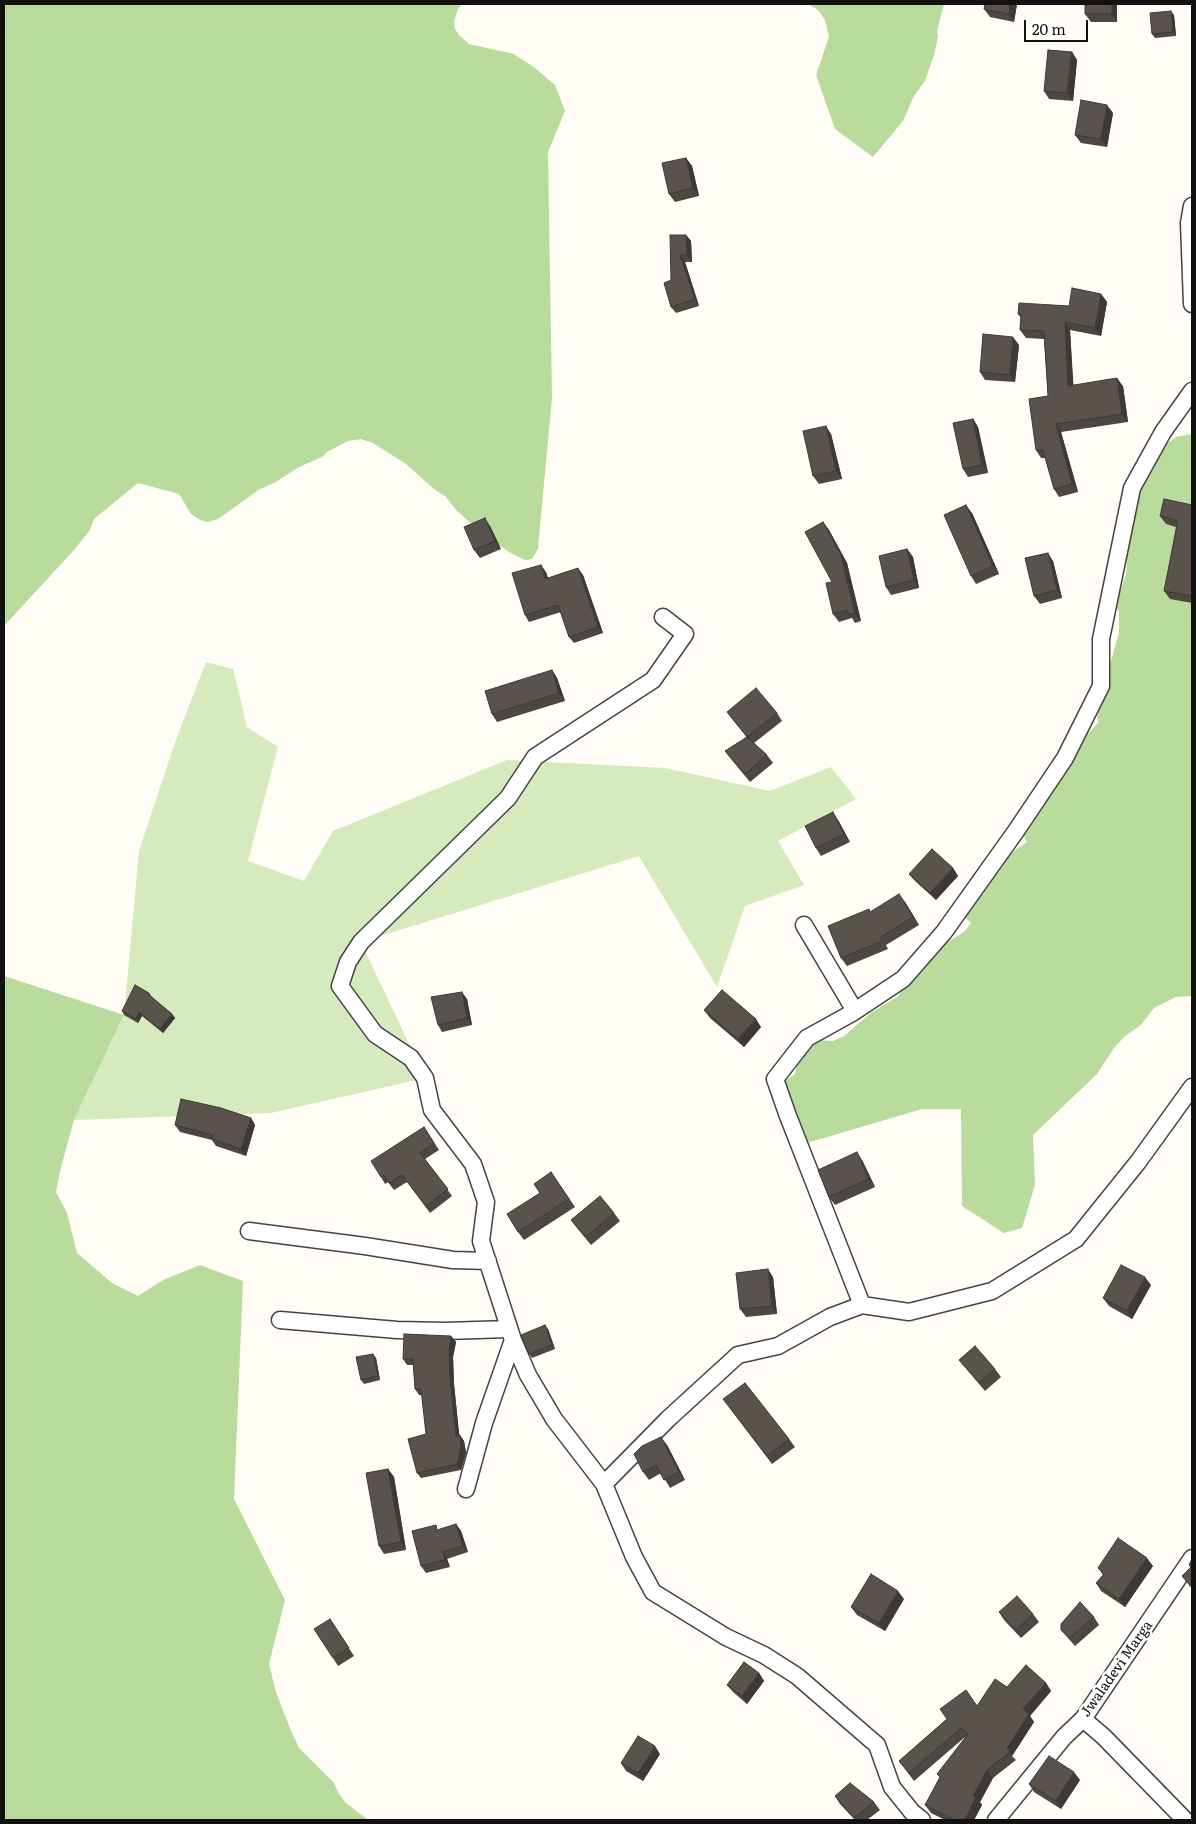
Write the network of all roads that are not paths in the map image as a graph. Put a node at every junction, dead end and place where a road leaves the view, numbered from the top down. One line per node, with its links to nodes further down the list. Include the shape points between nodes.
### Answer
1 (1192, 206): 2 (street, via 1189,223)
2 (1192, 304)
3 (1192, 392): 6 (street, via 1163,432 1132,488 1101,639 1101,686 1065,758 944,932 903,979)
4 (663, 617): 9 (street, via 684,634 653,680 535,757 508,798 361,942 348,962 340,986 375,1034 411,1058 425,1078 432,1110 473,1164 486,1202 481,1241)
5 (804, 925): 6 (street)
6 (855, 1011): 10 (street, via 807,1038 776,1079)
7 (1192, 1087): 10 (street, via 1138,1162 1076,1239 992,1291 909,1312)
8 (249, 1231): 9 (street, via 453,1260)
9 (488, 1261): 12 (street)
10 (862, 1305): 13 (street, via 830,1317 778,1346 738,1355)
11 (280, 1320): 12 (street, via 397,1330)
12 (511, 1334): 13 (street, via 528,1375 554,1419); 14 (street)
13 (604, 1484): 17 (street, via 634,1557 653,1592 797,1676 877,1745 892,1787)
14 (466, 1489)
15 (1192, 1558): 16 (street, Jwaladevi Marga)
16 (1083, 1719): 18 (street, Jwaladevi Marga, via 1064,1737); 19 (street)
17 (922, 1820)
18 (996, 1820)
19 (1185, 1820)

